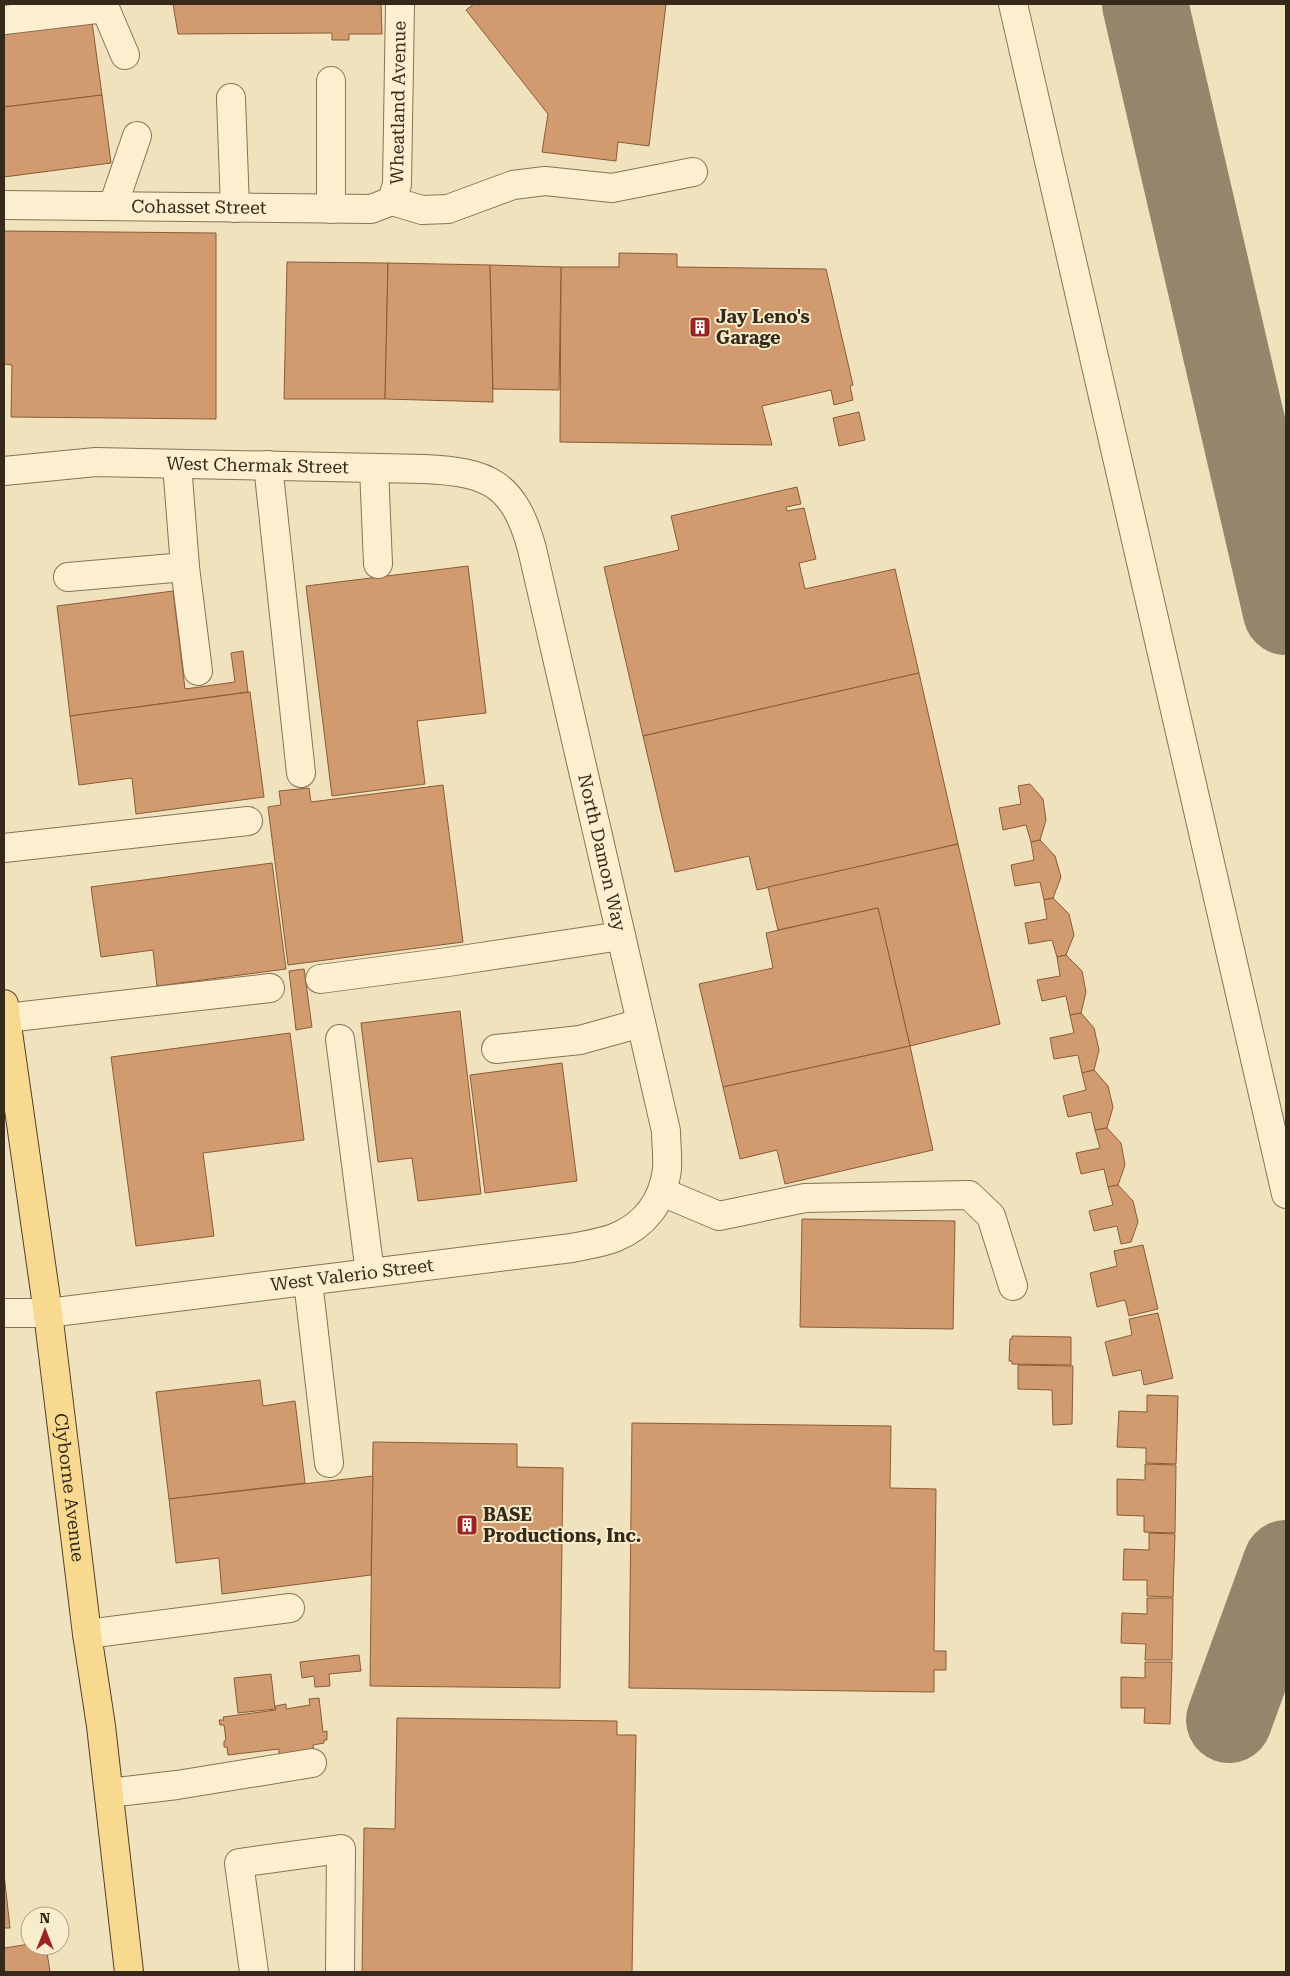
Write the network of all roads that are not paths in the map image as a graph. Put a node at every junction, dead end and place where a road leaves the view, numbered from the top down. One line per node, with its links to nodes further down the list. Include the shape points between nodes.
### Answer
1 (400, 4): 9 (street, Wheatland Avenue, via 397,184)
2 (1013, 4): 33 (street)
3 (4, 20): 4 (street, via 105,8)
4 (126, 55)
5 (331, 81): 13 (street)
6 (231, 98): 12 (street)
7 (137, 136): 11 (street)
8 (693, 172): 9 (street, via 612,188 545,181 521,184 448,209 422,210)
9 (392, 201): 13 (street, Cohasset Street, via 371,209)
10 (4, 205): 11 (street, Cohasset Street)
11 (113, 206): 12 (street, Cohasset Street)
12 (235, 208): 13 (street, Cohasset Street)
13 (331, 209)
14 (176, 464): 15 (street, West Chermak Street); 17 (street, West Chermak Street, via 96,462); 20 (street)
15 (268, 465): 16 (street, West Chermak Street); 23 (street)
16 (374, 468): 18 (street, West Chermak Street, via 457,470 484,477); 19 (street)
17 (4, 470)
18 (506, 494): 26 (street, North Damon Way, via 527,530 532,549)
19 (378, 564)
20 (184, 567): 21 (street); 22 (street)
21 (68, 576)
22 (198, 671)
23 (301, 773)
24 (248, 821): 25 (street)
25 (4, 848)
26 (621, 936): 27 (street); 30 (street, North Damon Way)
27 (320, 979)
28 (270, 988): 29 (street)
29 (5, 1011): 39 (main road, Clyborne Avenue)
30 (641, 1023): 32 (street, via 580,1040); 34 (street, North Damon Way, via 666,1130 667,1168)
31 (340, 1039): 35 (street)
32 (496, 1049)
33 (1286, 1194)
34 (655, 1203): 35 (street, West Valerio Street, via 633,1229 612,1239 572,1248); 37 (street, via 719,1216 804,1198 969,1195 990,1216)
35 (370, 1273): 36 (street, West Valerio Street)
36 (308, 1281): 39 (street, West Valerio Street); 40 (street)
37 (1013, 1286)
38 (4, 1313): 39 (street, West Valerio Street)
39 (48, 1313): 42 (main road, Clyborne Avenue)
40 (329, 1463)
41 (290, 1608): 42 (street)
42 (87, 1634): 44 (main road, Clyborne Avenue)
43 (312, 1763): 44 (street)
44 (109, 1794): 45 (main road, Clyborne Avenue)
45 (129, 1972)
46 (254, 1972): 47 (street, via 239,1864 341,1849)
47 (340, 1972)

